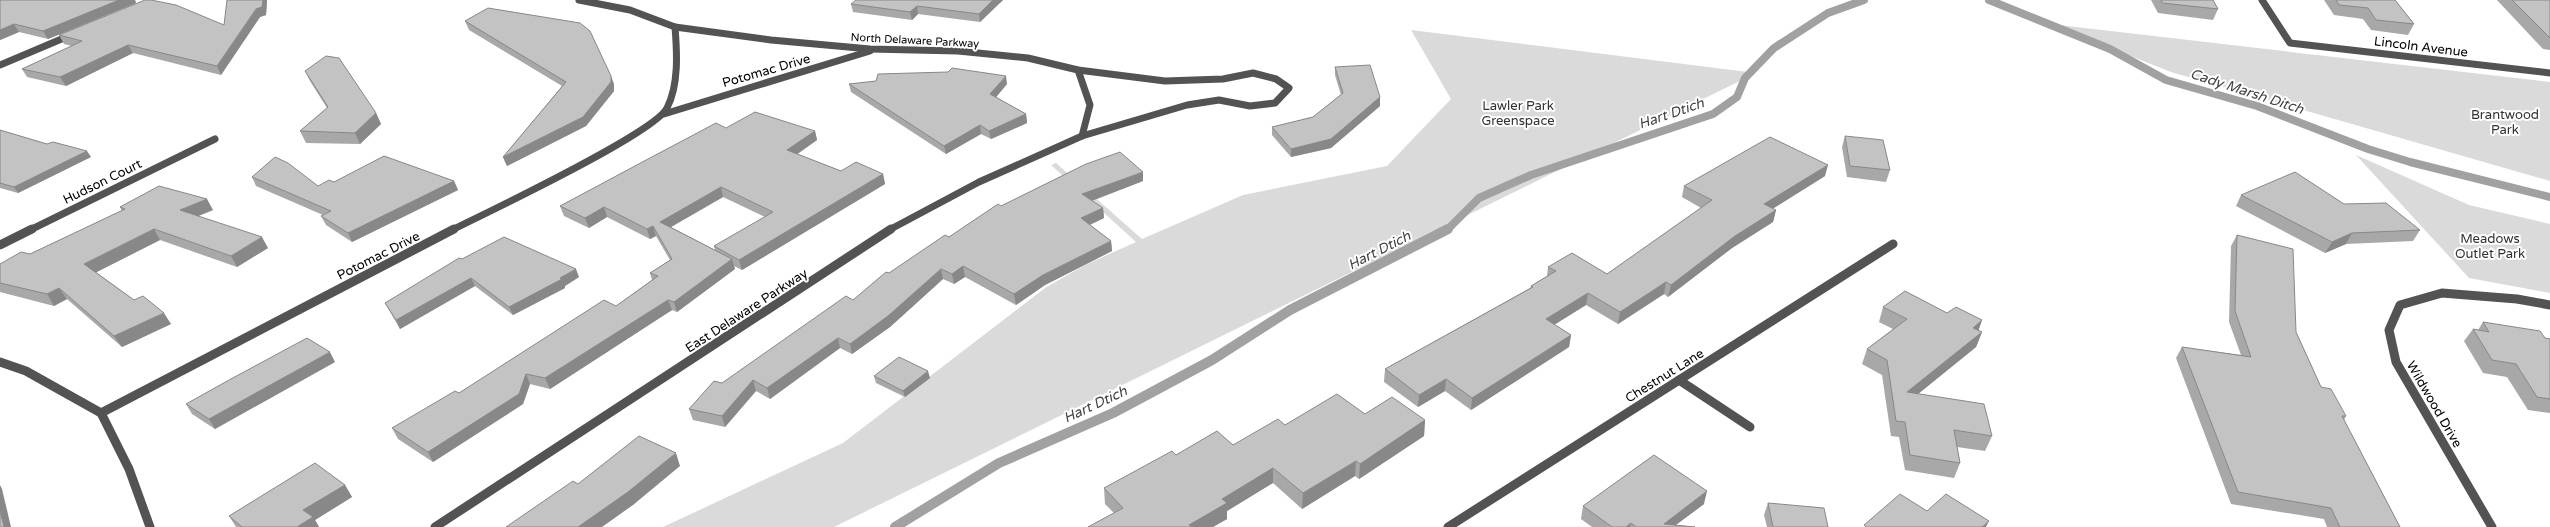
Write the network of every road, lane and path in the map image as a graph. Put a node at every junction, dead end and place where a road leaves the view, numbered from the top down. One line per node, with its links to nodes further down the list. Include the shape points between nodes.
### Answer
1 (579, 0): 3 (street, North Delaware Parkway, via 630,10)
2 (2262, 0): 9 (street, Lincoln Avenue, via 2290,43)
3 (675, 27): 5 (street, North Delaware Parkway, via 771,40); 10 (street, via 678,55 673,87)
4 (81, 31): 6 (street)
5 (875, 49): 7 (street, North Delaware Parkway, via 958,51 1028,58); 10 (street, Potomac Drive)
6 (0, 64)
7 (1078, 70): 8 (street, North Delaware Parkway, via 1165,81 1223,80); 11 (street, via 1090,105)
8 (1253, 73): 11 (street, East Delaware Parkway, via 1276,78 1289,88 1275,103 1250,106 1219,100 1187,105)
9 (2550, 73)
10 (664, 114): 18 (street, Potomac Drive, via 630,138)
11 (1082, 136): 21 (street, East Delaware Parkway, via 979,182 888,231)
12 (215, 139): 14 (street, Hudson Court)
13 (1893, 244): 17 (street, Chestnut Lane)
14 (0, 245)
15 (2550, 305): 23 (street, Wildwood Drive, via 2517,299 2442,293 2400,305 2389,330 2396,362)
16 (0, 362): 18 (street, via 26,371)
17 (1679, 380): 19 (street); 22 (street, Chestnut Lane)
18 (101, 413): 20 (street, via 129,469)
19 (1750, 427)
20 (150, 527)
21 (435, 527)
22 (1448, 527)
23 (2492, 527)

